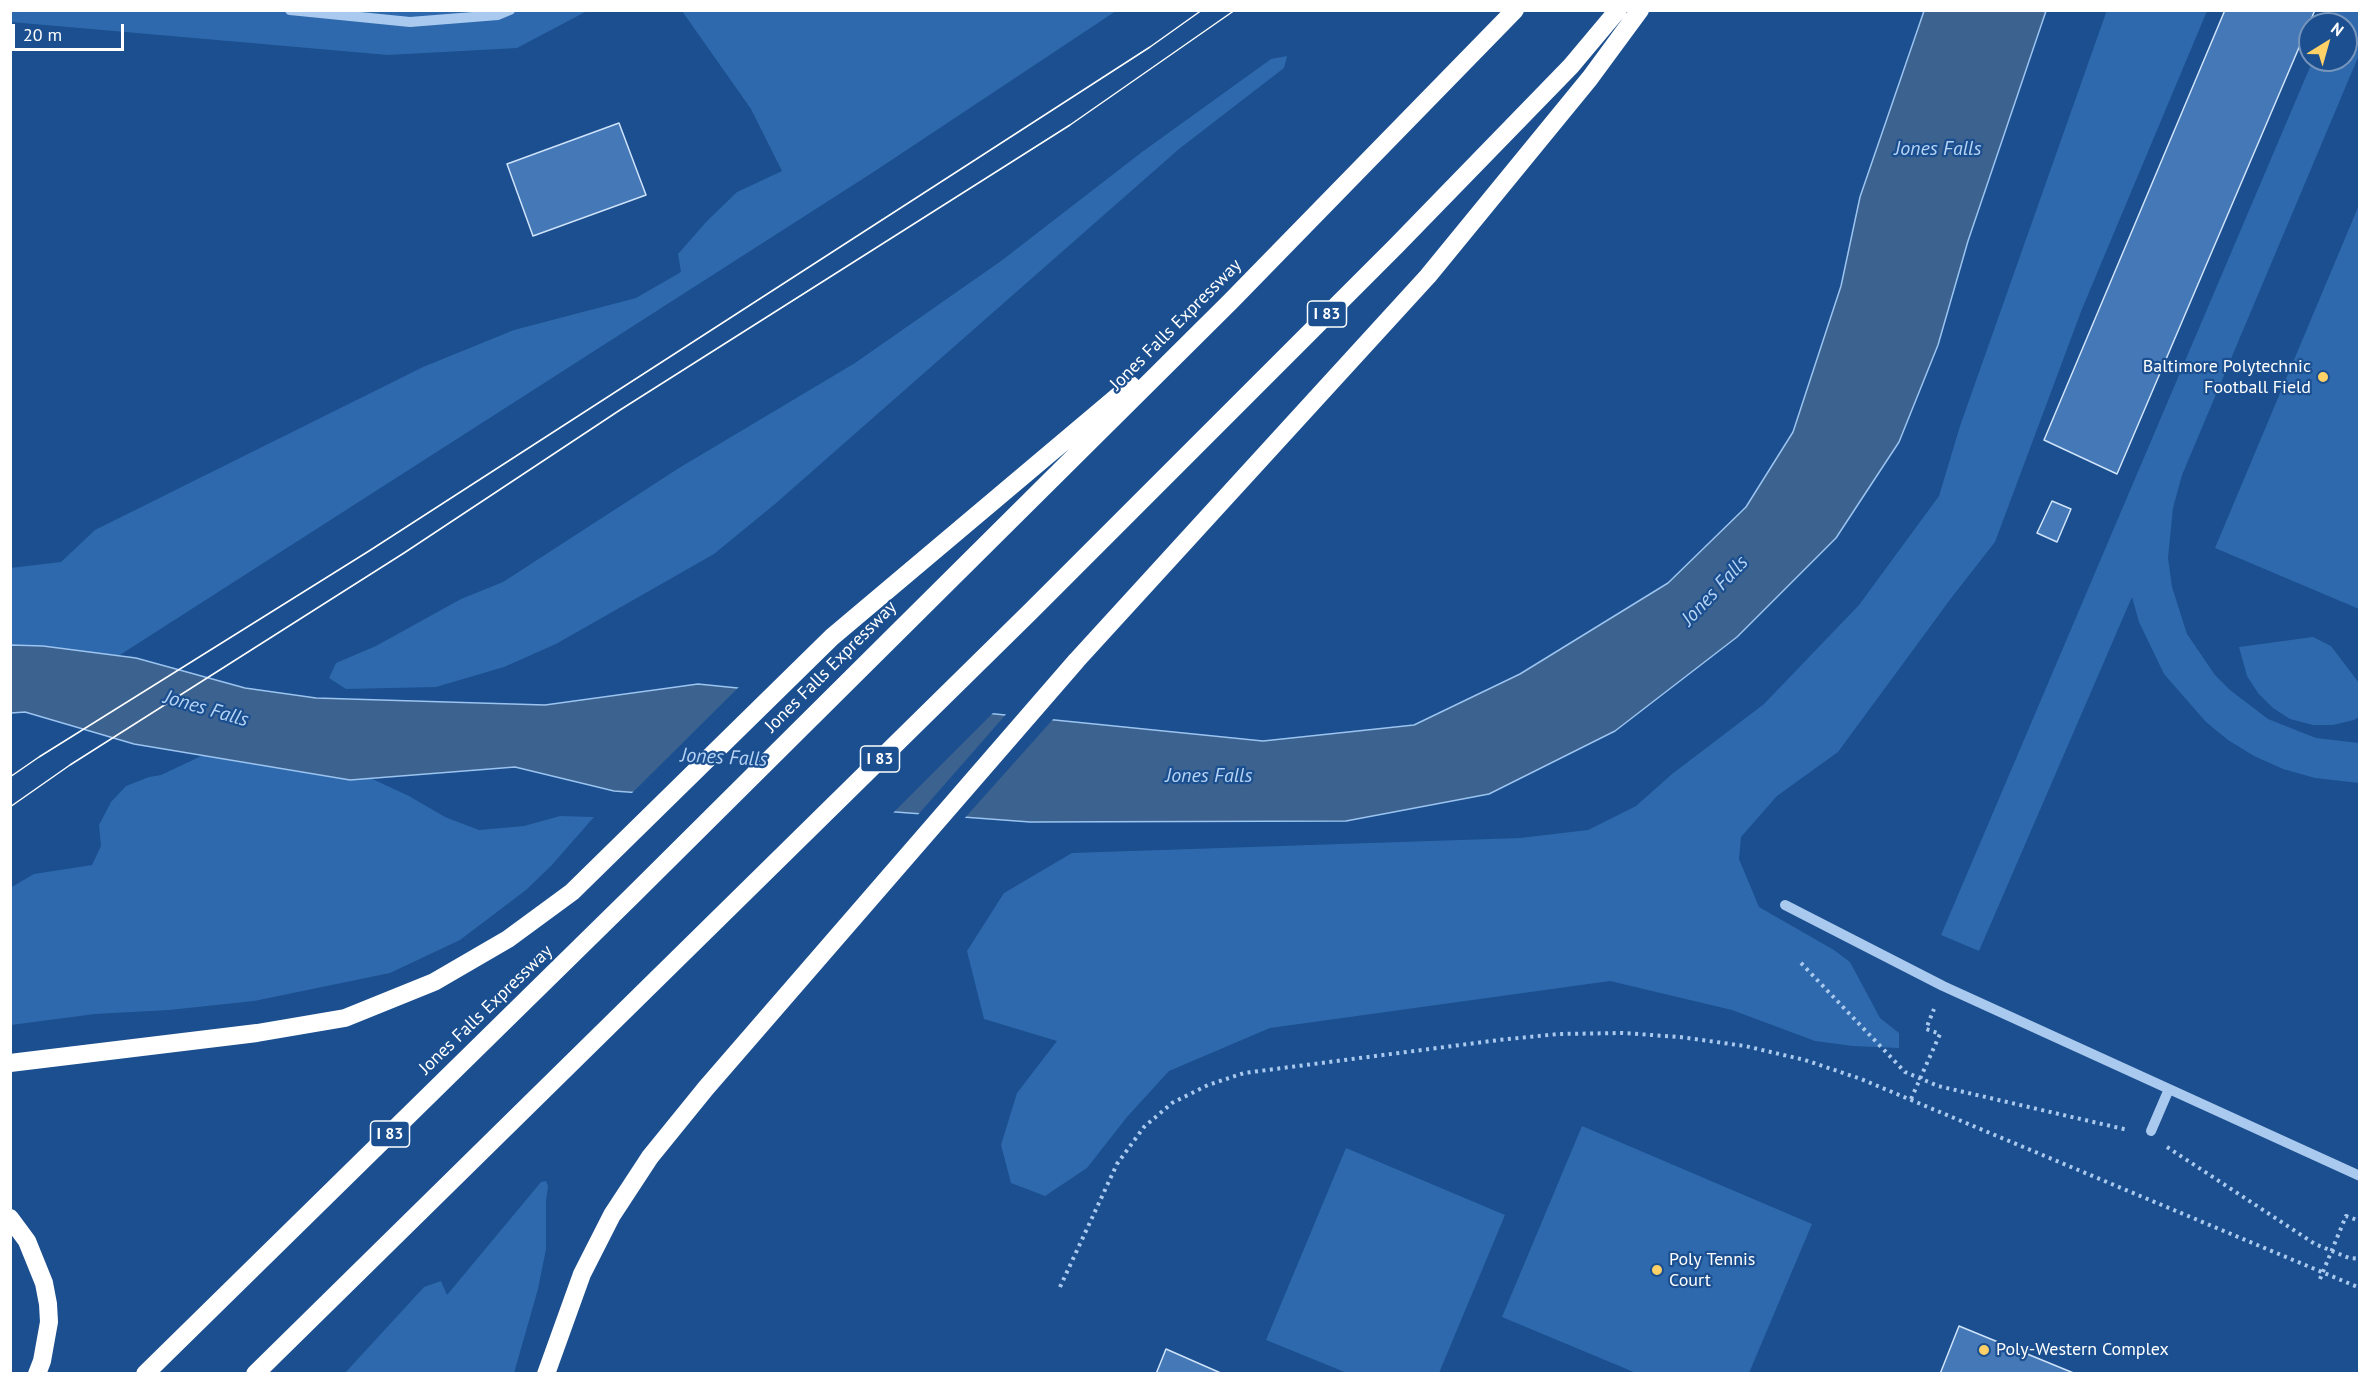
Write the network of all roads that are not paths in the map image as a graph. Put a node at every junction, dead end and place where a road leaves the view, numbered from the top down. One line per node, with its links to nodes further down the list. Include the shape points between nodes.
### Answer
1 (290, 10): 2 (lane, via 410,22 498,15)
2 (510, 10)
3 (1515, 10): 6 (highway, Jones Falls Expressway / I 83)
4 (1618, 10): 15 (highway, I 83, via 1571,66 1405,238)
5 (1640, 10): 16 (highway, via 1590,78 1428,276 1077,660 650,1157 612,1215 582,1274)
6 (1231, 301): 8 (highway, via 832,637 572,892 508,939 434,982 345,1018 257,1034); 14 (highway, Jones Falls Expressway / I 83)
7 (1785, 904): 9 (lane, via 1944,986)
8 (10, 1063)
9 (2169, 1089): 10 (lane); 11 (lane)
10 (2151, 1131)
11 (2360, 1176)
12 (10, 1218): 13 (highway, via 27,1241 48,1304 49,1322)
13 (37, 1374)
14 (145, 1374)
15 (255, 1374)
16 (546, 1374)

